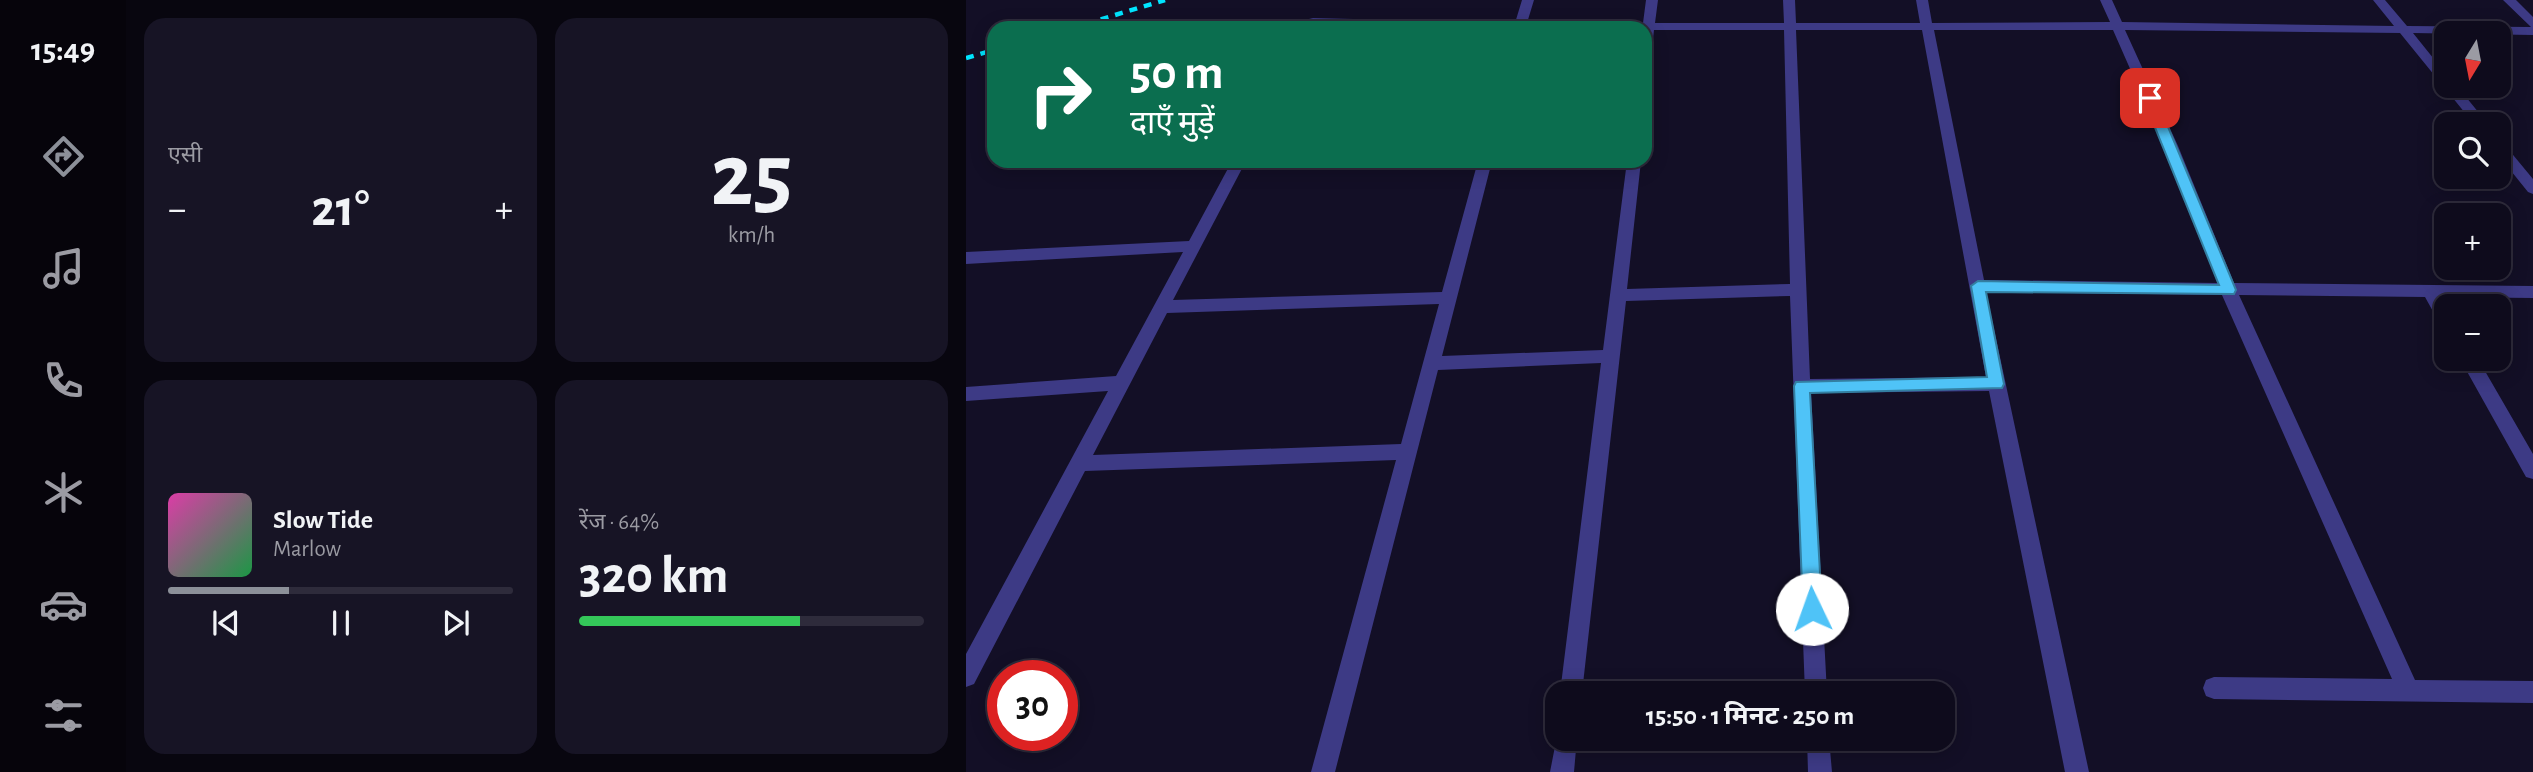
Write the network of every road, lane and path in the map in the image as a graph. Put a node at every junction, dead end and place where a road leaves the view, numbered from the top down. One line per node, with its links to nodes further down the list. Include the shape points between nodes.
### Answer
1 (1528, 0): 8 (street)
2 (1652, 0): 9 (street)
3 (1789, 0): 13 (street)
4 (1922, 0): 14 (street)
5 (2106, 0): 11 (street)
6 (2379, 0): 15 (street)
7 (2509, 0): 10 (street)
8 (1522, 21)
9 (1649, 21)
10 (2533, 24)
11 (2117, 26): 14 (street); 15 (street); 29 (street)
12 (1652, 27): 13 (street)
13 (1791, 27): 14 (street); 28 (street)
14 (1928, 28): 27 (street)
15 (2402, 30): 16 (street); 17 (street)
16 (2533, 31)
17 (2434, 68)
18 (2460, 98): 19 (street)
19 (2471, 112)
20 (2511, 162): 24 (street)
21 (1235, 168): 25 (street)
22 (1483, 168): 33 (street)
23 (1633, 168): 32 (street)
24 (2533, 189)
25 (1194, 246): 26 (street); 35 (street)
26 (966, 258)
27 (1978, 286): 29 (street); 40 (street)
28 (1798, 290): 32 (street); 41 (street)
29 (2229, 290): 30 (street); 50 (street)
30 (2430, 292): 31 (street); 34 (street)
31 (2533, 292)
32 (1620, 295): 36 (street)
33 (1449, 298): 35 (street); 37 (street)
34 (2434, 299)
35 (1162, 307): 39 (street)
36 (1612, 356): 37 (street); 47 (street)
37 (1432, 363): 43 (street)
38 (2476, 371): 45 (street)
39 (1122, 383): 42 (street); 44 (street)
40 (1996, 384): 41 (street); 57 (street)
41 (1802, 386): 48 (street)
42 (966, 394)
43 (1408, 453): 44 (street); 54 (street)
44 (1079, 463): 46 (street)
45 (2533, 471)
46 (966, 676)
47 (1572, 681)
48 (1815, 681)
49 (2214, 688): 50 (street)
50 (2408, 690): 51 (street)
51 (2533, 692)
52 (1564, 751): 55 (street)
53 (1819, 751): 56 (street)
54 (1323, 772)
55 (1562, 772)
56 (1820, 772)
57 (2077, 772)

